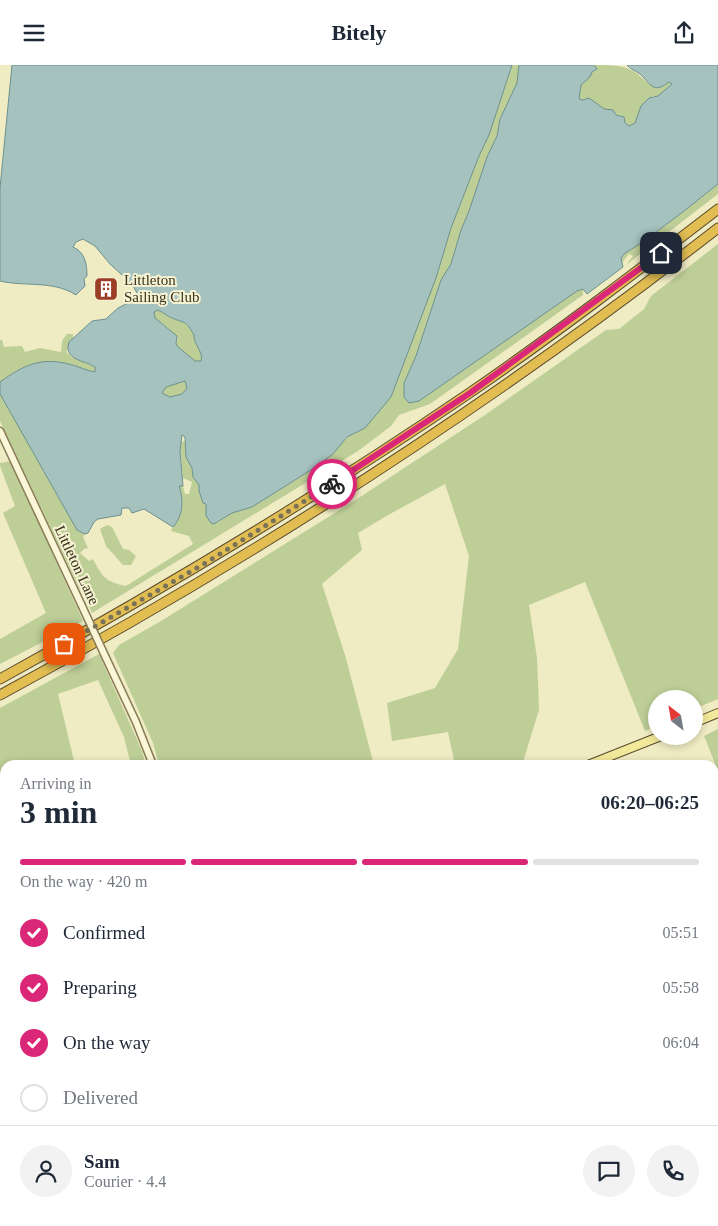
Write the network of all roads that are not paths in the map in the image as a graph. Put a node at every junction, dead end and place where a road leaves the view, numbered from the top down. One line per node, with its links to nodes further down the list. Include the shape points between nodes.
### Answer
1 (718, 209): 4 (highway, via 536,345 399,441 204,564)
2 (718, 228): 5 (highway, via 615,307 408,452 186,591)
3 (0, 431): 9 (street, Littleton Lane, bridge)
4 (0, 679)
5 (0, 695)
6 (718, 713): 7 (main road)
7 (703, 719)
8 (648, 741): 10 (main road)
9 (151, 760)
10 (601, 760)

